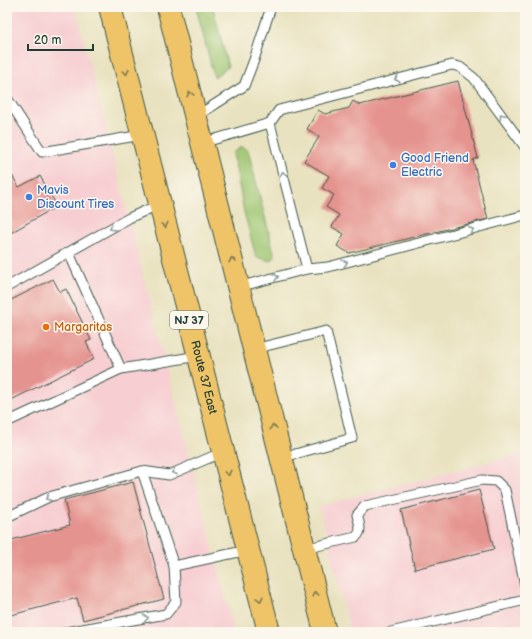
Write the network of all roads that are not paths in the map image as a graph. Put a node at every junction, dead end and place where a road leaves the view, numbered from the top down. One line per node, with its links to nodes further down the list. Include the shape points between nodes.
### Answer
1 (110, 7): 7 (highway, Route 37 East / NJ 37, one-way to 7)
2 (168, 7): 5 (highway, one-way to 2)
3 (271, 7): 5 (lane, via 244,86)
4 (7, 98): 7 (lane, via 42,152)
5 (195, 117): 8 (highway)
6 (270, 123): 8 (lane); 9 (lane, one-way to 6, via 474,78 460,67 452,65 279,110); 13 (lane, one-way to 6)
7 (142, 135): 10 (highway, Route 37 East / NJ 37)
8 (202, 143): 15 (highway, one-way to 8)
9 (525, 147)
10 (160, 204): 12 (lane, one-way to 12, via 129,218); 17 (highway, Route 37 East / NJ 37, one-way to 17)
11 (525, 215): 13 (lane, one-way to 11, via 328,268)
12 (69, 253): 14 (lane); 18 (lane)
13 (307, 270): 15 (lane, one-way to 13)
14 (7, 286)
15 (238, 287): 16 (highway)
16 (254, 349): 21 (highway, one-way to 16); 21 (lane, via 326,331 352,438)
17 (198, 356): 18 (lane); 20 (highway, Route 37 East / NJ 37)
18 (120, 369): 19 (lane)
19 (7, 422)
20 (223, 452): 22 (lane, one-way to 22, via 168,475); 25 (highway, Route 37 East / NJ 37, one-way to 25)
21 (281, 458): 24 (highway)
22 (142, 471): 23 (lane, one-way to 23, via 49,497); 26 (lane)
23 (7, 518)
24 (304, 549): 27 (lane, via 356,537 360,534 357,515 365,506 482,480 496,481 505,490); 31 (highway, one-way to 24)
25 (248, 550): 26 (lane); 30 (highway, Route 37 East / NJ 37, one-way to 30)
26 (174, 566): 29 (lane, one-way to 26, via 166,614 176,602)
27 (525, 585)
28 (525, 600): 32 (lane)
29 (66, 632)
30 (268, 632)
31 (324, 632)
32 (391, 632)

